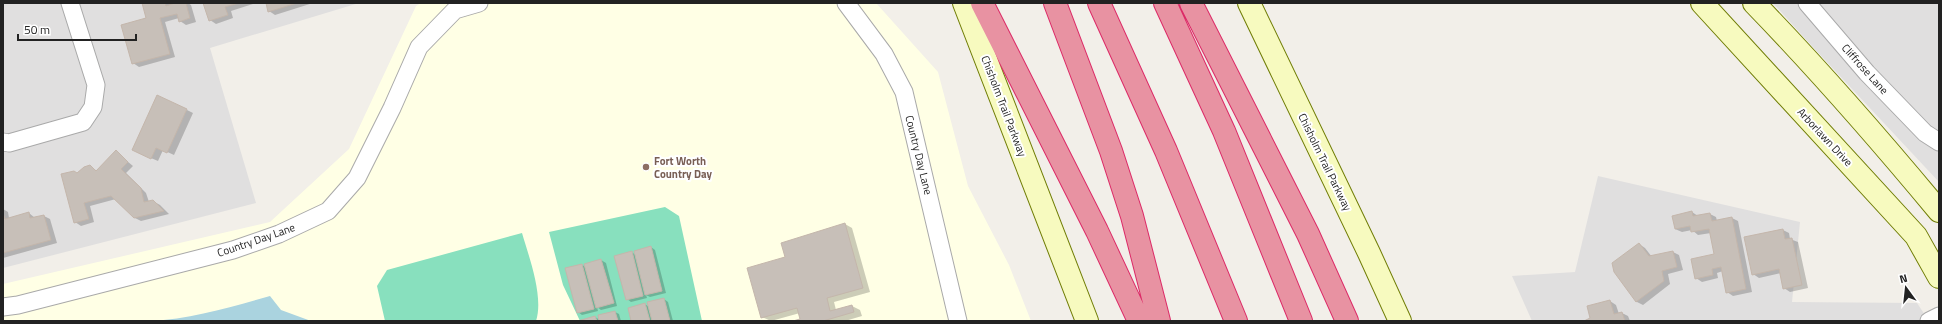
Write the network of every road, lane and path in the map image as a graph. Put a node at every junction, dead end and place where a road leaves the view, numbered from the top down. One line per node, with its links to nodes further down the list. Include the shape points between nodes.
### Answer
1 (70, 3): 15 (street, via 96,85 93,107 83,122 9,143)
2 (479, 3): 18 (street, Country Day Lane, via 455,10 419,47 357,178 328,211 279,234 233,250)
3 (846, 3): 21 (street, Country Day Lane, via 884,54 904,92)
4 (964, 3): 22 (main road, Chisholm Trail Parkway)
5 (982, 3): 23 (highway, via 1097,231)
6 (1055, 3): 19 (highway, via 1111,151)
7 (1099, 3): 24 (highway, via 1166,151)
8 (1165, 3): 25 (highway, via 1224,131)
9 (1190, 3): 26 (highway, via 1305,228)
10 (1248, 3): 27 (main road, Chisholm Trail Parkway)
11 (1702, 3): 17 (main road, Arborlawn Drive, via 1916,236)
12 (1754, 3): 16 (main road, via 1880,140)
13 (1807, 3): 14 (street, Cliffrose Lane, via 1867,73)
14 (1934, 136)
15 (3, 142)
16 (1939, 211)
17 (1939, 277)
18 (8, 308)
19 (1157, 314)
20 (1939, 316): 28 (street)
21 (958, 321)
22 (1087, 321)
23 (1139, 321)
24 (1236, 321)
25 (1301, 321)
26 (1347, 321)
27 (1400, 321)
28 (1929, 321)

